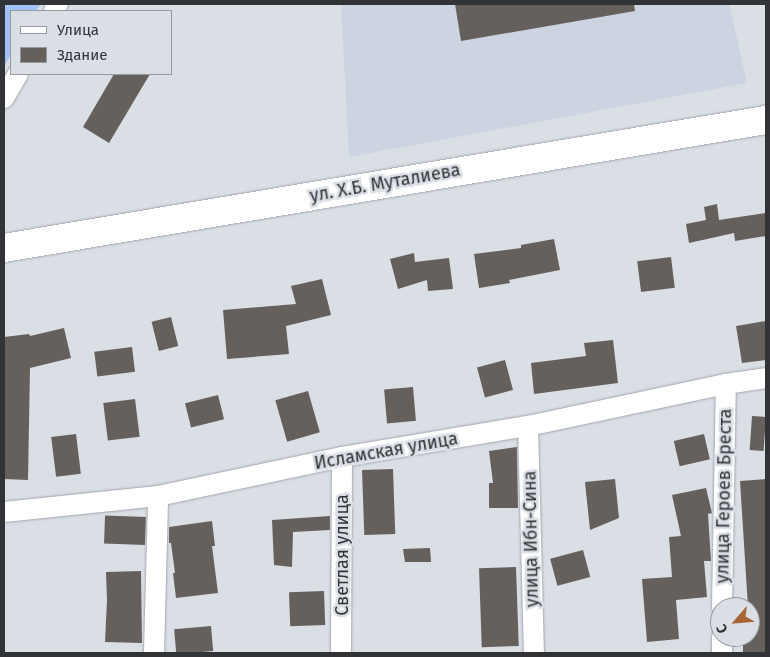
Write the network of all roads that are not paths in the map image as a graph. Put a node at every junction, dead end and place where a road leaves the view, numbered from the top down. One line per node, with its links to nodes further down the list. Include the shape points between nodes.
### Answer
1 (17, 75): 2 (street)
2 (4, 98)
3 (766, 120): 4 (main road, ул. Х.Б. Муталиева)
4 (4, 248)
5 (766, 378): 6 (street, Исламская улица)
6 (726, 384): 7 (street, Исламская улица); 11 (street, улица Героев Бреста)
7 (528, 426): 8 (street, Исламская улица); 14 (street, улица Ибн-Сина)
8 (342, 458): 9 (street, Исламская улица); 13 (street, Светлая улица)
9 (158, 496): 10 (street, Исламская улица); 12 (street)
10 (4, 512)
11 (722, 597)
12 (154, 653)
13 (341, 653)
14 (534, 653)

